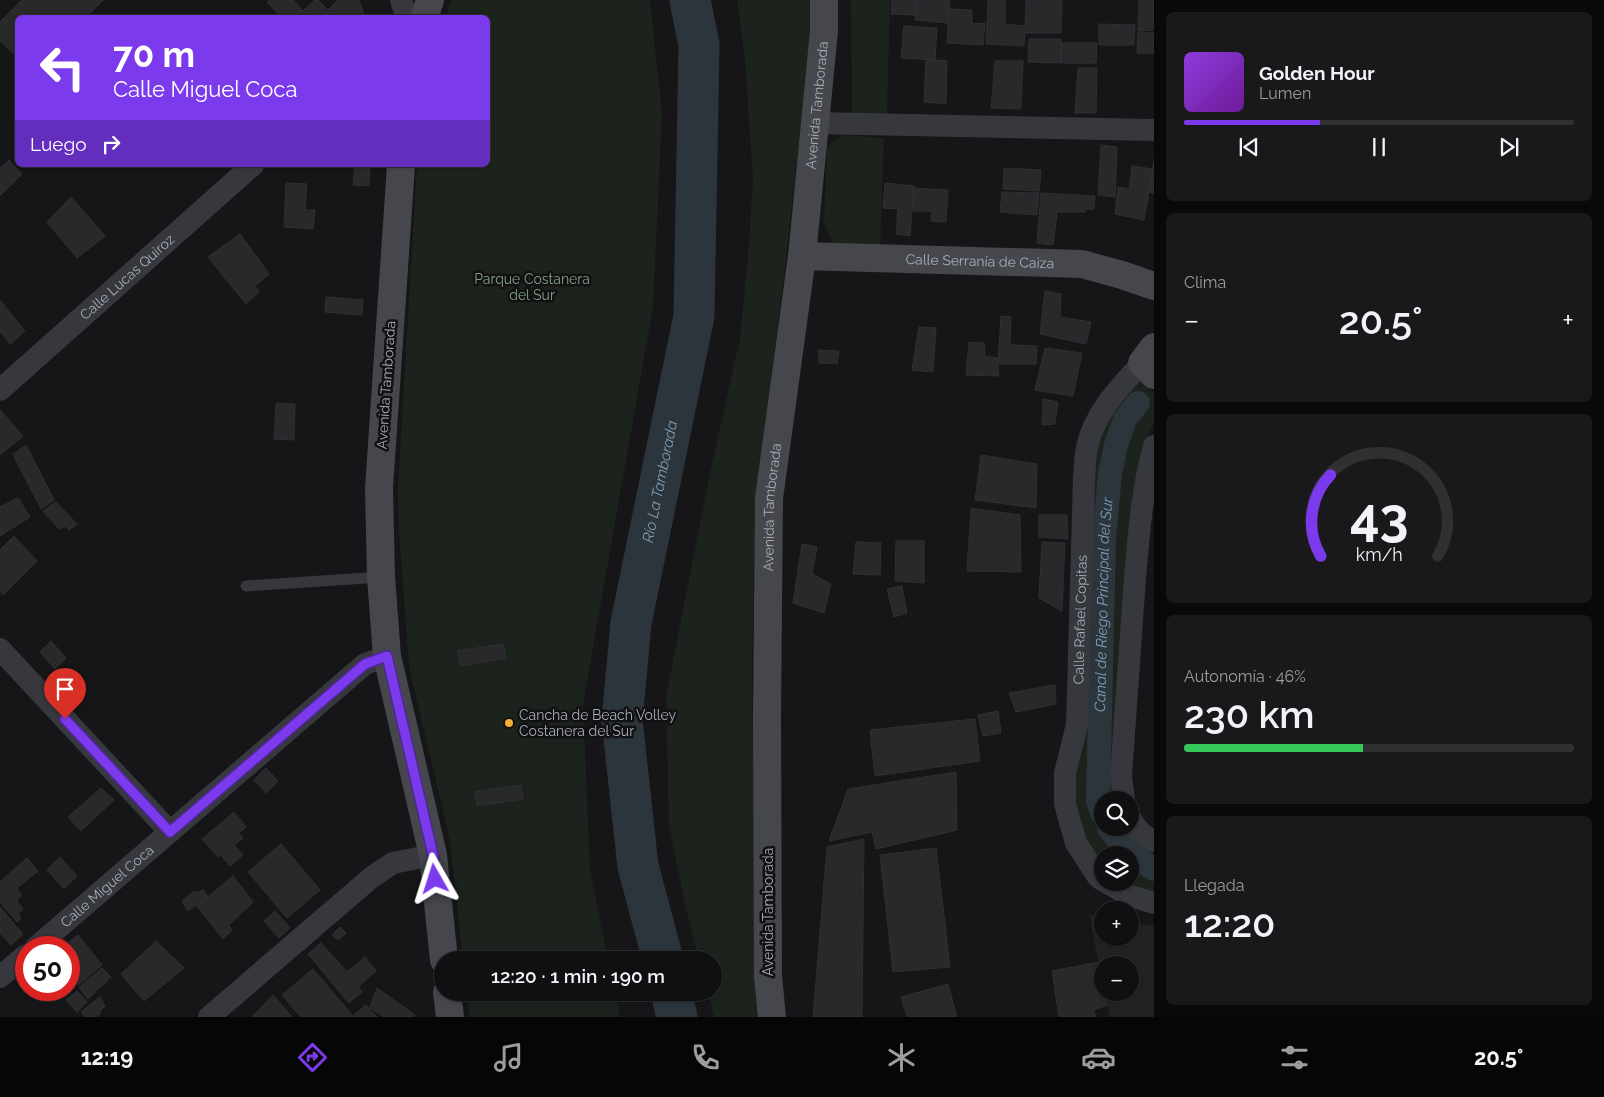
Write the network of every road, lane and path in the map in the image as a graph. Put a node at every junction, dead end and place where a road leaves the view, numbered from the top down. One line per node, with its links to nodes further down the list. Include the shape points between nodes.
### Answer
1 (401, 0): 4 (street)
2 (430, 0): 5 (main road)
3 (824, 0): 6 (main road, Avenida Tamborada, via 824,31)
4 (406, 15)
5 (425, 15)
6 (814, 122): 7 (street); 10 (main road, Avenida Tamborada)
7 (1154, 130)
8 (251, 167): 13 (street, Calle Lucas Quiroz)
9 (401, 167): 15 (main road, Avenida Tamborada, via 379,488)
10 (802, 256): 11 (main road, Calle Serranía de Caiza, via 1082,264); 34 (main road, Avenida Tamborada, via 769,498 768,966)
11 (1154, 286)
12 (1150, 362): 24 (street, Calle Rafael Copitas, via 1108,402 1087,447 1077,725 1065,773 1065,804 1076,843)
13 (0, 390)
14 (1154, 446): 19 (street, via 1142,502 1121,776)
15 (381, 577): 16 (lane); 18 (main road, Avenida Tamborada)
16 (246, 586)
17 (0, 649): 21 (street)
18 (387, 656): 21 (street, Calle Miguel Coca, via 365,664); 23 (main road, Avenida Tamborada)
19 (1123, 791)
20 (1139, 829): 22 (street)
21 (170, 832): 27 (street, Calle Miguel Coca)
22 (1154, 841)
23 (433, 855): 28 (main road, Avenida Tamborada); 32 (street, via 393,863 372,877)
24 (1094, 871)
25 (1121, 891): 26 (street)
26 (1154, 903)
27 (49, 936)
28 (443, 951)
29 (15, 964): 30 (street)
30 (0, 977)
31 (448, 1001): 33 (main road)
32 (210, 1017)
33 (450, 1017)
34 (772, 1017)

